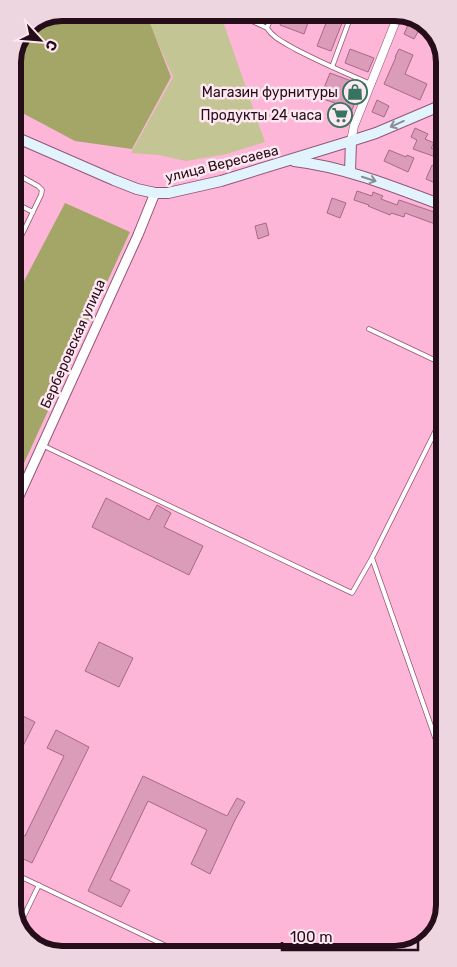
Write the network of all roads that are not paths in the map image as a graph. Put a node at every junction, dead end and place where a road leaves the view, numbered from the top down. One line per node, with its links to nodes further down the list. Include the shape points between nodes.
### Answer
1 (252, 21): 5 (lane)
2 (270, 21): 5 (lane)
3 (349, 21): 6 (lane)
4 (396, 21): 7 (street)
5 (267, 28): 6 (lane, via 287,44)
6 (332, 67): 7 (lane)
7 (371, 84): 10 (street)
8 (436, 108): 10 (main road, one-way to 10)
9 (21, 139): 14 (main road, улица Вересаева, via 114,180)
10 (351, 141): 11 (main road); 12 (main road)
11 (288, 161): 12 (main road, улица Вересаева); 14 (main road, улица Вересаева, via 221,181)
12 (350, 172): 15 (main road, улица Вересаева, one-way to 15)
13 (21, 176): 17 (lane, via 42,190)
14 (155, 193): 22 (street, Берберовская улица)
15 (436, 200)
16 (21, 206): 17 (lane)
17 (33, 212): 18 (lane)
18 (21, 237)
19 (369, 329): 20 (lane)
20 (436, 361)
21 (436, 430): 24 (lane)
22 (42, 445): 23 (street, Берберовская улица); 24 (lane, via 352,593)
23 (21, 492)
24 (372, 558): 25 (lane)
25 (436, 740)
26 (21, 877): 27 (lane)
27 (39, 885): 28 (lane); 29 (lane)
28 (23, 918)
29 (165, 946)

